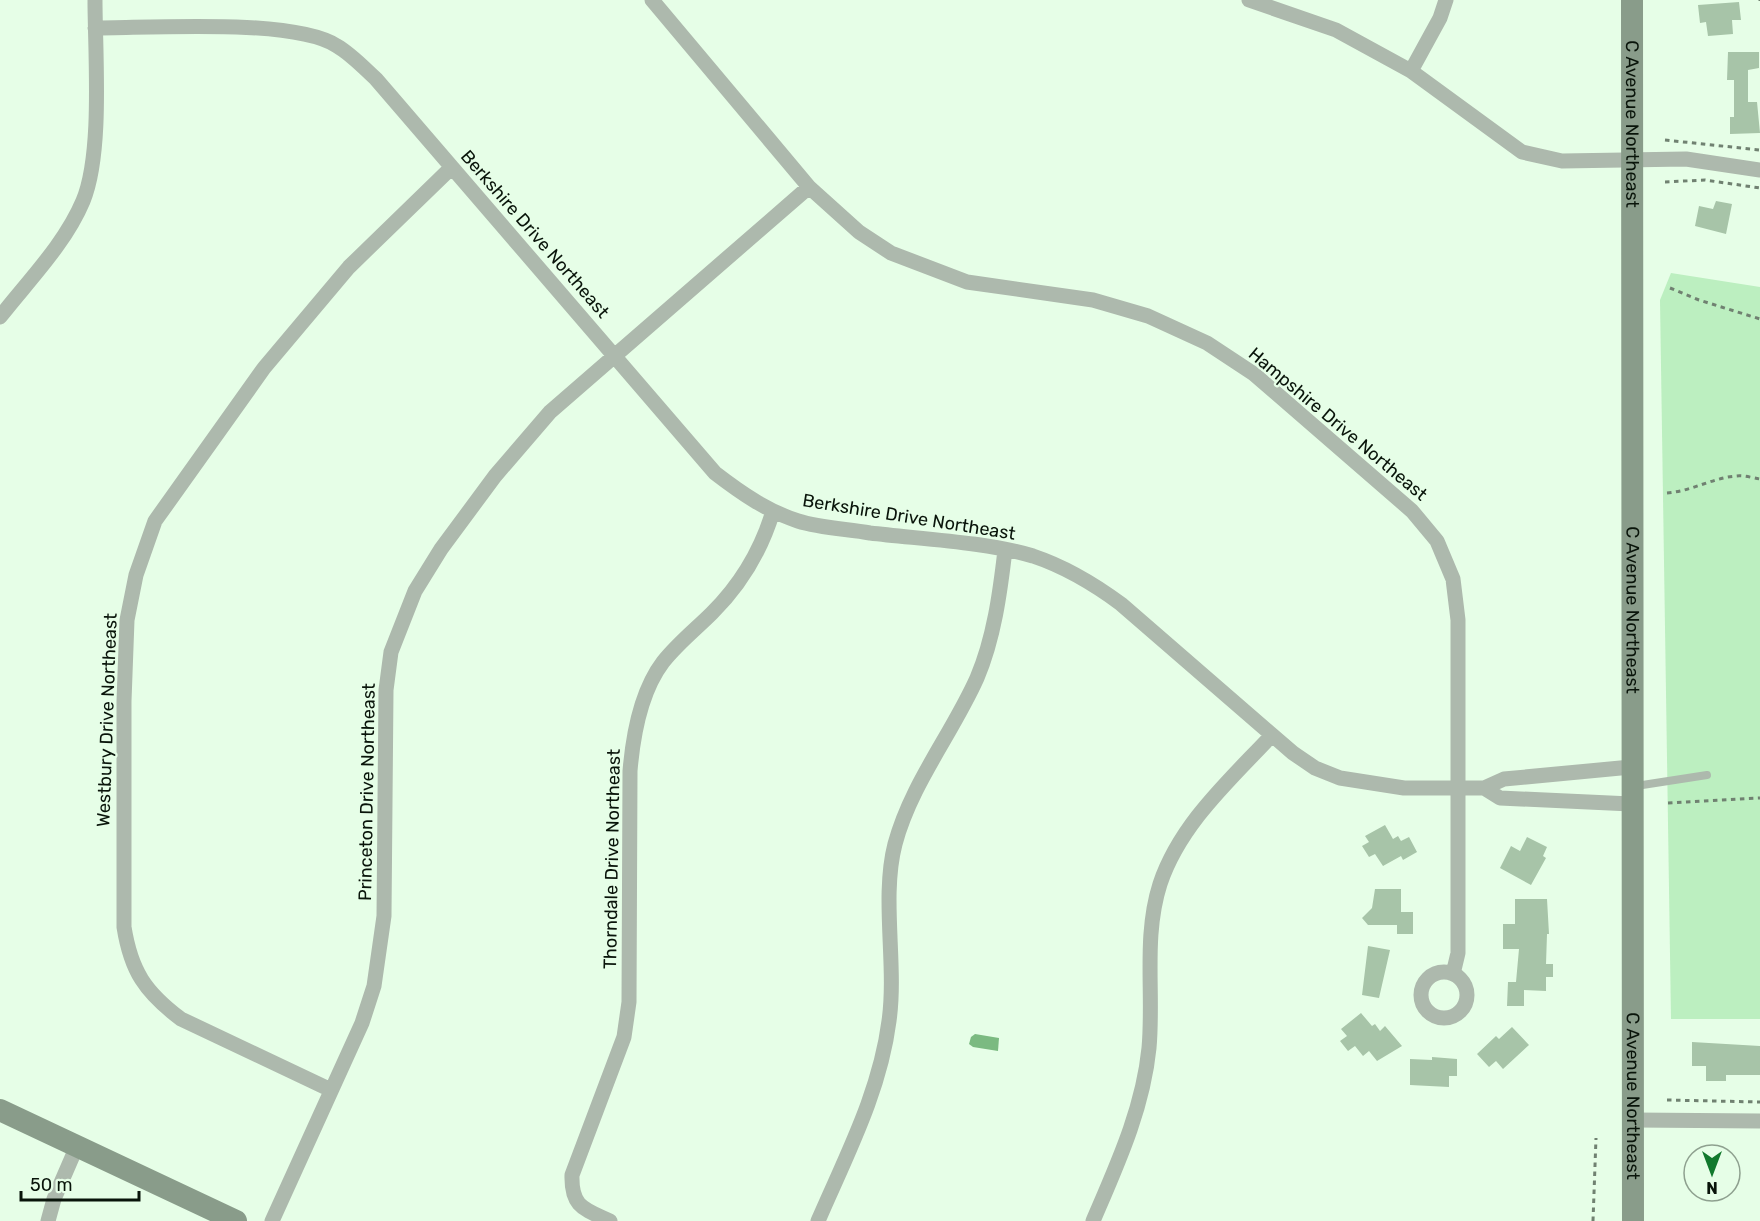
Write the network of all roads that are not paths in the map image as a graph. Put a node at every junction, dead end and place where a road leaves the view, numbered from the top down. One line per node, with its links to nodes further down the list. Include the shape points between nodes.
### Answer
1 (95, 0): 6 (street)
2 (652, 0): 11 (street, Hampshire Drive Northeast)
3 (1249, 0): 7 (street, via 1336,30)
4 (1446, 0): 7 (street)
5 (1632, 0): 8 (street, C Avenue Northeast)
6 (95, 28): 9 (street, Berkshire Drive Northeast, via 271,29 337,45 376,79); 12 (street, via 95,130 83,201 50,254)
7 (1411, 71): 8 (street, via 1522,152 1562,161)
8 (1633, 159): 10 (street, via 1686,159); 18 (street, C Avenue Northeast)
9 (451, 168): 13 (street, Berkshire Drive Northeast); 22 (street, Westbury Drive Northeast, via 349,267 264,368 191,468 155,521 136,575 127,620 124,927 129,958 159,1002 181,1019)
10 (1760, 170)
11 (809, 187): 13 (street, Princeton Drive Northeast); 19 (street, Hampshire Drive Northeast, via 859,232 891,254 930,270 968,282 1093,300 1148,316 1207,343 1254,374 1412,511 1437,541 1453,579 1458,620)
12 (0, 317)
13 (613, 354): 14 (street, Berkshire Drive Northeast, via 715,473); 22 (street, Princeton Drive Northeast, via 550,412 495,476 441,549 401,623 391,652 386,690 381,952 362,1023)
14 (773, 512): 15 (street, Berkshire Drive Northeast, via 799,522); 30 (street, Thorndale Drive Northeast, via 764,540 735,589 662,663 640,714 633,742 628,1014 624,1037 572,1175 571,1192 580,1208)
15 (1005, 550): 16 (street, Berkshire Drive Northeast, via 1032,556 1092,582); 31 (street, via 1000,596 977,678 907,810 894,847 892,981 882,1061)
16 (1272, 735): 19 (street, Berkshire Drive Northeast, via 1315,768 1340,778 1404,788); 32 (street, via 1202,811 1178,845 1160,884 1149,951 1149,1046 1144,1084 1124,1148)
17 (1707, 775): 18 (lane)
18 (1631, 786): 20 (street, Berkshire Drive Northeast, via 1504,779); 20 (street, via 1500,798); 24 (street, C Avenue Northeast)
19 (1457, 788): 20 (street, Berkshire Drive Northeast); 21 (street, Hampshire Drive Northeast, via 1458,953)
20 (1484, 788)
21 (1453, 974)
22 (332, 1090): 29 (street, Princeton Drive Northeast)
23 (0, 1110): 26 (street)
24 (1634, 1120): 25 (street); 33 (street, C Avenue Northeast)
25 (1760, 1121)
26 (76, 1146): 27 (street); 28 (street)
27 (48, 1221)
28 (236, 1221)
29 (272, 1221)
30 (610, 1221)
31 (818, 1221)
32 (1093, 1221)
33 (1633, 1221)

